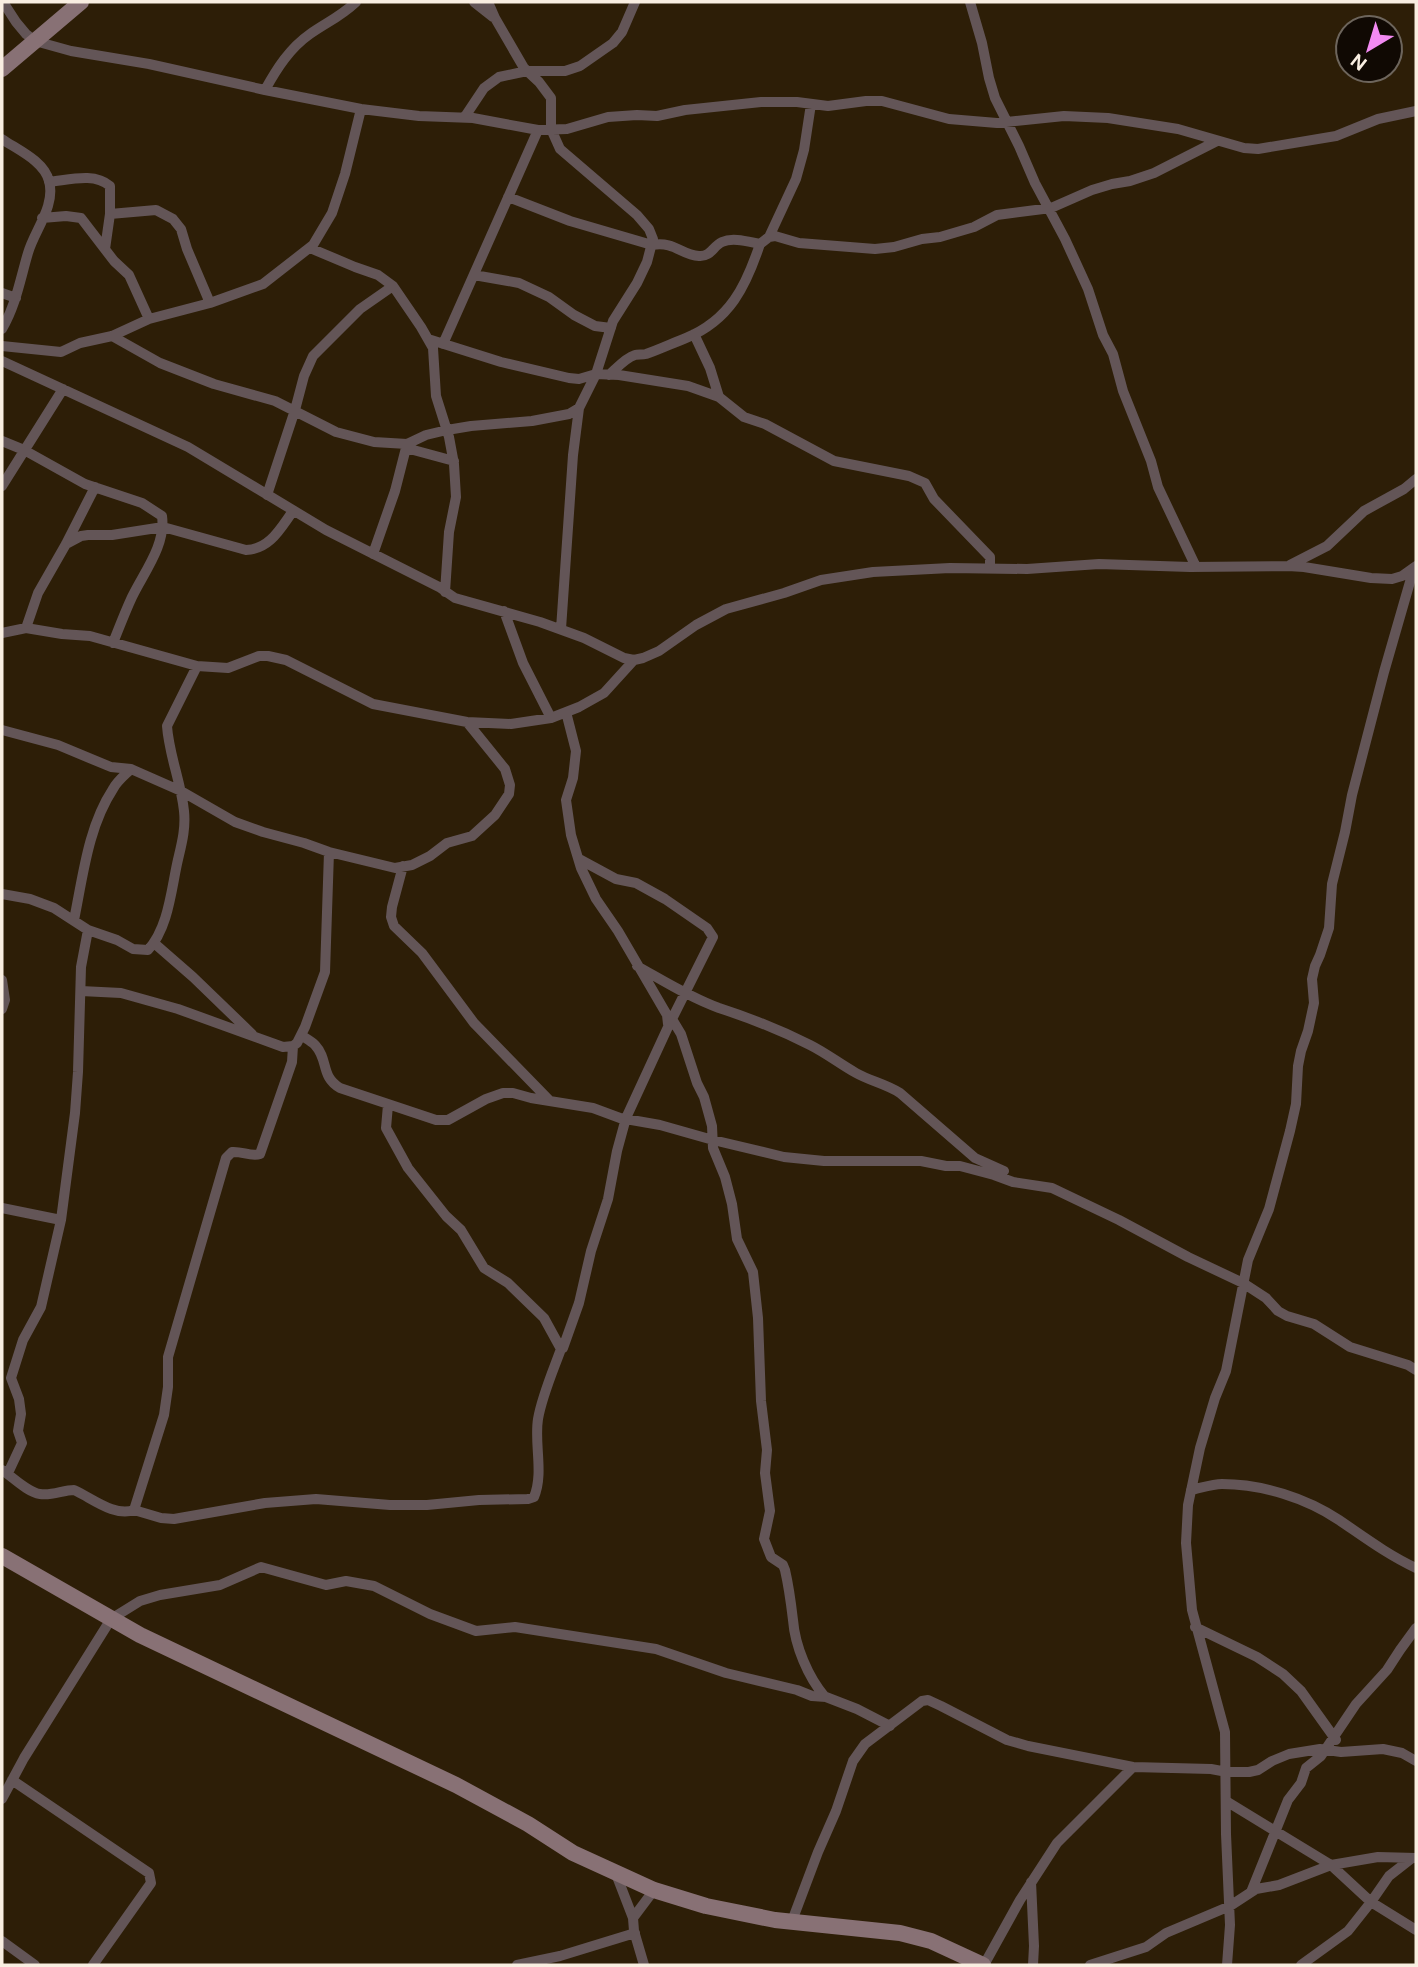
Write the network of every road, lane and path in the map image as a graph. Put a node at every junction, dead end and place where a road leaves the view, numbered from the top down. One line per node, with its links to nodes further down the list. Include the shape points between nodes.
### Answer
1 (3, 2): 9 (street)
2 (81, 2): 9 (street)
3 (356, 2): 12 (street, via 293,49)
4 (474, 2): 8 (street)
5 (488, 2): 8 (street)
6 (635, 2): 11 (street, via 613,43 580,66 565,71)
7 (970, 2): 17 (street, via 995,98)
8 (495, 18): 11 (street)
9 (35, 41): 10 (street); 12 (street)
10 (2, 69)
11 (527, 71): 16 (street, via 499,77 484,88); 18 (street, via 551,98)
12 (265, 90): 14 (street)
13 (811, 104): 17 (street, via 883,101 949,119); 18 (street, via 761,102 657,116 608,117); 27 (street, via 796,179)
14 (361, 109): 16 (street); 29 (street, via 332,213)
15 (1416, 111): 21 (street, via 1378,119 1336,136 1268,148)
16 (464, 118): 19 (street)
17 (1007, 121): 21 (street, via 1088,116 1178,129); 24 (street)
18 (551, 129): 19 (street); 28 (street, via 560,149 637,215 649,229)
19 (538, 130): 23 (street)
20 (2, 139): 22 (street, via 42,167)
21 (1217, 141): 24 (street, via 1154,173)
22 (50, 182): 25 (street, via 89,177 104,181 110,186); 26 (street, via 50,199)
23 (508, 197): 28 (street); 31 (street)
24 (1049, 208): 27 (street, via 997,215 940,237 875,250 799,243 775,236); 66 (street, via 1088,289 1158,487)
25 (110, 214): 30 (street); 35 (street, via 156,210 173,219)
26 (42, 218): 30 (street, via 81,218); 34 (street)
27 (765, 240): 28 (street, via 721,242 709,254 699,256 664,243); 39 (street, via 732,305)
28 (652, 245): 37 (street)
29 (310, 247): 32 (street, via 378,275); 35 (street, via 263,284)
30 (105, 249): 36 (street, via 129,275)
31 (474, 275): 37 (street, via 519,283 595,326); 42 (street)
32 (393, 286): 41 (street); 50 (street, via 360,309 313,356)
33 (2, 293): 34 (street)
34 (16, 298): 38 (street)
35 (210, 303): 36 (street)
36 (149, 319): 40 (street)
37 (611, 328): 45 (street)
38 (2, 329)
39 (694, 334): 46 (street, via 634,355); 48 (street)
40 (112, 336): 43 (street, via 61,352); 50 (street, via 160,363)
41 (428, 339): 42 (street); 51 (street, via 433,348 436,396)
42 (443, 344): 45 (street, via 569,378)
43 (2, 346)
44 (2, 361): 47 (street)
45 (596, 374): 46 (street); 49 (street)
46 (609, 374): 48 (street, via 688,386)
47 (63, 389): 54 (street); 59 (street, via 188,446)
48 (719, 397): 68 (street, via 744,417 834,461 909,475 925,484 990,557)
49 (579, 408): 51 (street, via 532,421); 73 (street)
50 (295, 411): 53 (street, via 354,438); 59 (street)
51 (447, 430): 53 (street); 55 (street)
52 (2, 441): 54 (street)
53 (407, 446): 55 (street); 64 (street)
54 (24, 450): 57 (street); 58 (street)
55 (454, 461): 70 (street, via 456,497)
56 (1416, 479): 63 (street, via 1364,511)
57 (2, 486)
58 (94, 487): 61 (street, via 142,503 162,516); 62 (street)
59 (267, 495): 60 (street)
60 (293, 511): 61 (street, via 275,536 256,550); 64 (street)
61 (163, 527): 62 (street, via 88,535); 75 (street)
62 (66, 544): 72 (street, via 38,593)
63 (1327, 547): 65 (street); 69 (street)
64 (373, 554): 70 (street)
65 (1288, 566): 66 (street); 69 (street)
66 (1196, 567): 68 (street, via 1099,564)
67 (1415, 567): 69 (street, via 1392,579); 107 (street, via 1332,884 1329,928 1315,965 1314,1003 1298,1066 1288,1140)
68 (990, 569): 76 (street, via 873,572 821,580 726,610 659,651)
69 (1322, 570)
70 (444, 592): 71 (street)
71 (503, 611): 73 (street); 79 (street)
72 (26, 628): 74 (street); 75 (street)
73 (561, 629): 76 (street)
74 (2, 634)
75 (113, 643): 77 (street)
76 (635, 660): 78 (street, via 604,693)
77 (197, 666): 80 (street, via 228,668 268,656 286,660 373,704); 83 (street, via 167,726)
78 (565, 712): 79 (street); 85 (street, via 576,751 566,800)
79 (551, 718): 80 (street, via 511,724)
80 (467, 722): 86 (street, via 505,769 509,794 495,816 472,836 447,843)
81 (2, 730): 82 (street, via 58,745 111,767)
82 (131, 769): 83 (street); 88 (street, via 114,786 99,813)
83 (181, 791): 84 (street, via 235,822); 90 (street, via 184,834 170,901)
84 (329, 852): 86 (street); 97 (street, via 326,972)
85 (579, 859): 91 (street, via 596,899); 94 (street, via 666,899 707,928 713,937)
86 (403, 866): 100 (street, via 392,907 394,926 422,953 474,1023)
87 (2, 894): 88 (street, via 42,903)
88 (74, 920): 89 (street)
89 (88, 930): 90 (street, via 134,949 148,950); 93 (street)
90 (154, 943): 98 (street)
91 (637, 966): 94 (street); 96 (street)
92 (2, 980): 95 (street)
93 (81, 991): 98 (street, via 121,993); 106 (street, via 77,1086)
94 (685, 992): 96 (street); 104 (street, via 807,1043 856,1073 890,1087 982,1163)
95 (2, 1009)
96 (670, 1023): 102 (street); 103 (street, via 681,1034 704,1097)
97 (301, 1035): 99 (street); 101 (street, via 316,1046 331,1083)
98 (257, 1038): 99 (street)
99 (293, 1046): 112 (street, via 292,1062 260,1154 239,1151 226,1158 168,1357 164,1415)
100 (549, 1100): 101 (street, via 503,1093 448,1120); 102 (street)
101 (388, 1105): 108 (street, via 386,1128 408,1168 461,1230 484,1268 508,1283 544,1318)
102 (626, 1118): 103 (street); 108 (street, via 579,1303)
103 (713, 1140): 104 (street, via 784,1157 960,1166); 118 (street, via 737,1239 753,1272 770,1511 765,1539 771,1556 785,1570 802,1654 812,1681)
104 (1026, 1184): 107 (street, via 1072,1197)
105 (2, 1208): 106 (street)
106 (61, 1220): 110 (street, via 41,1307 23,1340 11,1378 19,1399 22,1443 9,1471)
107 (1244, 1283): 109 (street, via 1287,1316 1314,1324 1350,1347); 111 (street, via 1226,1371)
108 (561, 1349): 112 (street, via 538,1417 538,1483 535,1495 528,1499 390,1505 316,1499 265,1503 174,1520)
109 (1416, 1370)
110 (2, 1470): 112 (street, via 37,1493 74,1490 108,1508)
111 (1191, 1490): 114 (street, via 1219,1484 1270,1490 1329,1514); 116 (street, via 1186,1543)
112 (134, 1510)
113 (3, 1560): 115 (street)
114 (1416, 1568)
115 (111, 1619): 118 (street, via 140,1601 220,1585 266,1567 326,1585 346,1581 374,1586 476,1631 515,1627 656,1649 726,1674); 126 (street); 132 (street, via 456,1785)
116 (1195, 1627): 120 (street, via 1283,1674); 125 (street, via 1226,1732)
117 (1415, 1631): 120 (street)
118 (825, 1697): 119 (street)
119 (890, 1726): 124 (street, via 928,1700 1007,1740); 139 (street, via 865,1744 853,1761)
120 (1335, 1736): 121 (street); 122 (street)
121 (1326, 1750): 122 (street); 125 (street, via 1289,1754 1250,1772); 129 (street, via 1306,1768)
122 (1341, 1752): 123 (street, via 1383,1749)
123 (1416, 1761)
124 (1133, 1767): 125 (street); 133 (street, via 1057,1843)
125 (1227, 1772): 128 (street)
126 (12, 1780): 127 (street); 144 (street, via 149,1873 150,1882)
127 (2, 1799)
128 (1226, 1801): 129 (street); 137 (street)
129 (1275, 1830): 131 (street); 135 (street)
130 (1414, 1858): 131 (street, via 1378,1857); 136 (street, via 1389,1877)
131 (1331, 1865): 135 (street); 136 (street)
132 (616, 1874): 134 (street); 138 (street)
133 (1031, 1882): 147 (street); 148 (street)
134 (654, 1889): 138 (street); 139 (street, via 706,1906)
135 (1251, 1892): 137 (street)
136 (1371, 1902): 140 (street); 151 (street, via 1348,1931)
137 (1230, 1906): 149 (street, via 1166,1933 1146,1947); 150 (street)
138 (633, 1918): 141 (street)
139 (792, 1921): 147 (street, via 900,1933 931,1941)
140 (1416, 1930)
141 (635, 1933): 145 (street); 146 (street)
142 (2, 1941): 143 (street)
143 (35, 1965)
144 (93, 1965)
145 (517, 1965)
146 (644, 1965)
147 (984, 1965)
148 (1033, 1965)
149 (1090, 1965)
150 (1227, 1965)
151 (1301, 1965)

